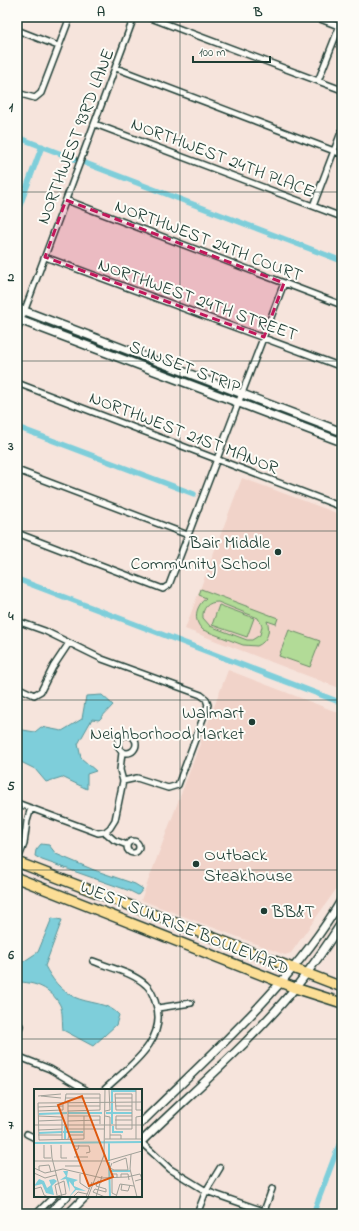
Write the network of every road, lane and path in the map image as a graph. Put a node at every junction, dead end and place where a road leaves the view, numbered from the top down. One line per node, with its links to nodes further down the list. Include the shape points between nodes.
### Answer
1 (70, 17): 8 (street)
2 (134, 17): 9 (street, NORTHWEST 93RD LANE)
3 (148, 17): 10 (street)
4 (315, 17): 6 (street)
5 (342, 20): 6 (street)
6 (341, 27): 10 (street)
7 (17, 30): 8 (street)
8 (58, 46): 12 (street, via 41,93 35,98)
9 (116, 68): 13 (street, NORTHWEST 93RD LANE); 15 (street)
10 (318, 81): 11 (street)
11 (342, 90)
12 (17, 93)
13 (95, 124): 17 (street, NORTHWEST 93RD LANE); 18 (street, NORTHWEST 24TH PLACE)
14 (342, 130): 15 (street)
15 (334, 151): 16 (street); 18 (street)
16 (342, 154)
17 (66, 200): 20 (street, NORTHWEST 93RD LANE); 21 (street, NORTHWEST 24TH COURT)
18 (313, 206): 19 (street, NORTHWEST 24TH PLACE)
19 (342, 217)
20 (45, 257): 24 (street, NORTHWEST 93RD LANE); 27 (street, NORTHWEST 24TH STREET)
21 (284, 283): 22 (street, NORTHWEST 24TH COURT); 27 (street)
22 (342, 305)
23 (17, 308): 24 (street, SUNSET STRIP)
24 (25, 311): 25 (street, NORTHWEST 93RD LANE); 30 (street, SUNSET STRIP)
25 (19, 320): 26 (street, NORTHWEST 93RD LANE); 31 (street, SUNSET STRIP)
26 (17, 331)
27 (264, 337): 28 (street, NORTHWEST 24TH STREET); 30 (street)
28 (342, 367)
29 (17, 383): 34 (street, NORTHWEST 21ST MANOR)
30 (243, 394): 31 (street); 32 (street, SUNSET STRIP)
31 (239, 403): 33 (street, SUNSET STRIP); 34 (street)
32 (342, 432)
33 (342, 442)
34 (218, 460): 36 (street, NORTHWEST 21ST MANOR); 38 (street)
35 (17, 470): 38 (street)
36 (342, 507)
37 (17, 533): 38 (street, via 163,589 169,585)
38 (188, 535)
39 (17, 621): 40 (street)
40 (69, 643): 41 (street, via 41,691 34,694); 43 (street, via 102,659 206,699 208,705 178,785 168,788 137,778)
41 (17, 687)
42 (122, 752): 43 (street, via 120,770)
43 (123, 781): 46 (street, via 115,820)
44 (17, 803): 45 (street)
45 (31, 808): 46 (street, via 98,833); 48 (street, via 24,844)
46 (105, 832): 47 (street, via 114,840)
47 (128, 845)
48 (17, 862): 53 (highway, WEST SUNRISE BOULEVARD)
49 (17, 878): 55 (highway, WEST SUNRISE BOULEVARD)
50 (342, 899): 53 (street)
51 (342, 922): 54 (street)
52 (93, 961): 60 (street, via 131,976 146,985)
53 (292, 968): 54 (highway, WEST SUNRISE BOULEVARD); 55 (street)
54 (306, 974): 56 (highway, WEST SUNRISE BOULEVARD); 57 (street)
55 (280, 982): 57 (highway, WEST SUNRISE BOULEVARD); 66 (street, via 236,1030)
56 (342, 987)
57 (295, 988): 59 (highway, WEST SUNRISE BOULEVARD); 69 (street, via 254,1033)
58 (191, 1003): 60 (street)
59 (342, 1003)
60 (158, 1008): 65 (street, via 155,1035 148,1049)
61 (20, 1026): 62 (street)
62 (17, 1034)
63 (17, 1056): 64 (street, via 50,1069)
64 (84, 1089)
65 (105, 1089)
66 (142, 1122)
67 (26, 1134): 68 (street)
68 (34, 1138)
69 (142, 1141)
70 (142, 1143): 73 (street, via 170,1169)
71 (220, 1168): 73 (street)
72 (272, 1189): 77 (street)
73 (206, 1191): 77 (street); 81 (street)
74 (53, 1197): 78 (street)
75 (66, 1197): 79 (street)
76 (85, 1197): 80 (street)
77 (264, 1211): 82 (street)
78 (36, 1214)
79 (49, 1214)
80 (68, 1214)
81 (197, 1214)
82 (272, 1214)

